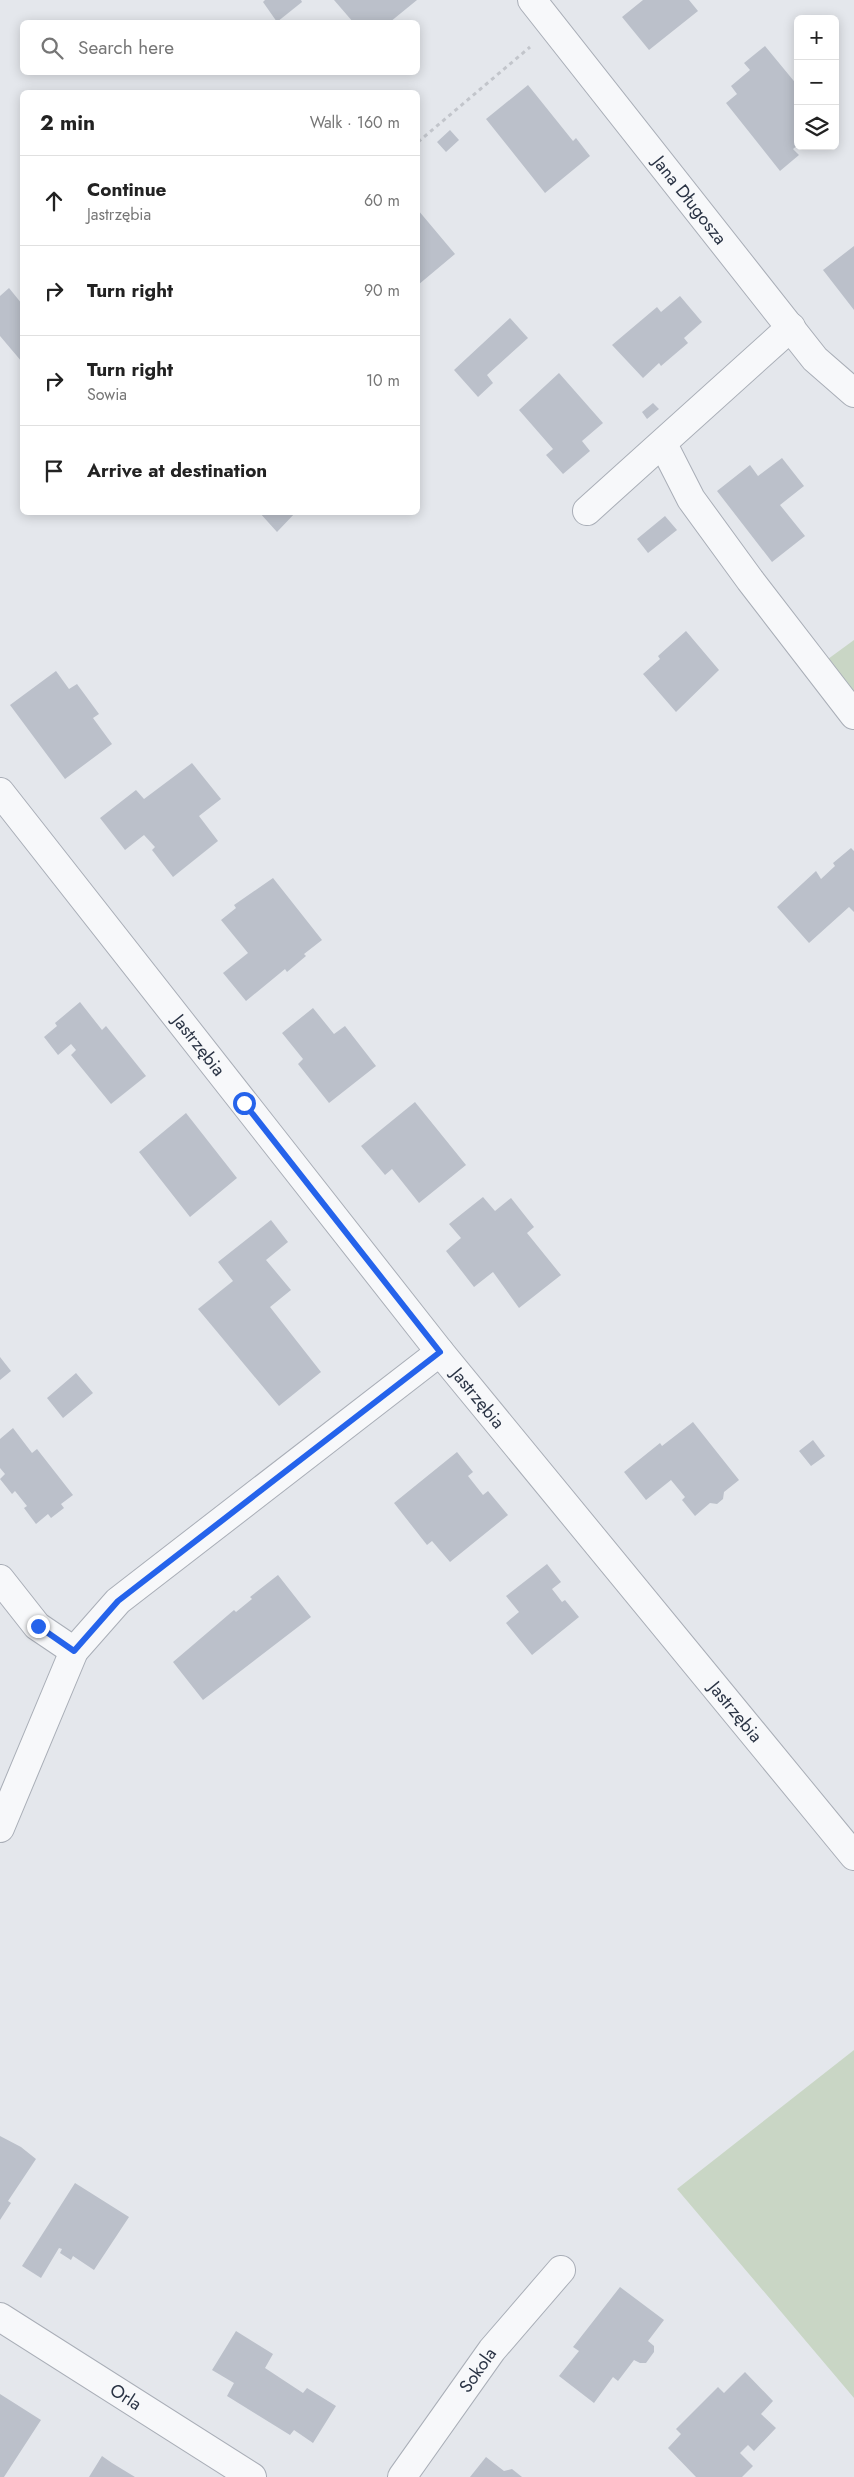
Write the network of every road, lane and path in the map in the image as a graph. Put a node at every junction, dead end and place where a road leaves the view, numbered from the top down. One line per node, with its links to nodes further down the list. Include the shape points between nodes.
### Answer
1 (532, 0): 2 (street, Jana Długosza)
2 (554, 28): 3 (path); 4 (street, Jana Długosza)
3 (420, 140)
4 (791, 328): 5 (street, Jana Długosza, via 815,358); 6 (street)
5 (854, 393)
6 (663, 444): 7 (street); 8 (street, via 691,499)
7 (587, 511)
8 (854, 715)
9 (0, 792): 10 (street, Jastrzębia)
10 (440, 1352): 12 (street, via 118,1601); 14 (street, Jastrzębia)
11 (0, 1579): 12 (street, via 38,1626)
12 (74, 1651): 13 (street)
13 (0, 1828)
14 (854, 1856)
15 (561, 2270): 18 (street, Sokola, via 492,2350)
16 (0, 2317): 17 (street, Orla)
17 (252, 2477)
18 (402, 2477)

